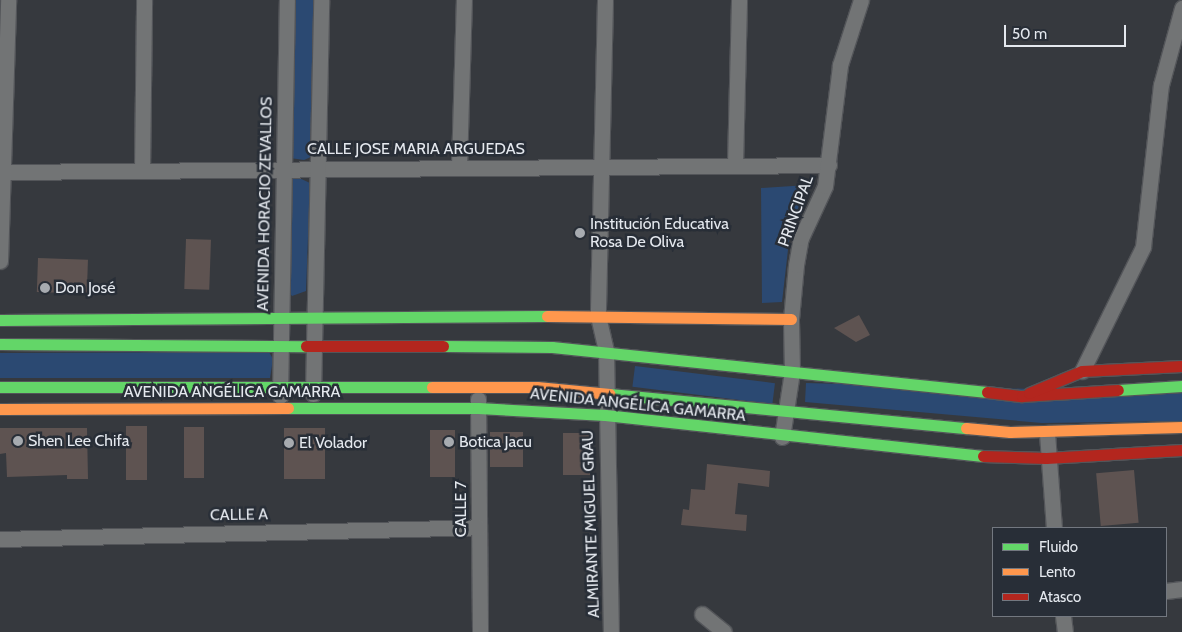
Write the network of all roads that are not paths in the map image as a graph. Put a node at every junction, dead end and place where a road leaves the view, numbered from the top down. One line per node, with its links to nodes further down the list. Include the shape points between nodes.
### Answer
1 (8, 0): 10 (street)
2 (144, 0): 17 (street)
3 (287, 0): 16 (street, AVENIDA HORACIO ZEVALLOS)
4 (321, 0): 15 (street)
5 (464, 0): 13 (street)
6 (605, 0): 14 (street, ALMIRANTE MIGUEL GRAU)
7 (739, 0): 11 (street)
8 (861, 0): 12 (street, PRINCIPAL, via 840,65)
9 (1182, 8): 30 (street, via 1160,85 1143,247)
10 (3, 27): 18 (street)
11 (736, 165): 12 (street, CALLE JOSE MARIA ARGUEDAS); 14 (street, CALLE JOSE MARIA ARGUEDAS)
12 (829, 165): 21 (street, PRINCIPAL, via 820,200 801,238)
13 (459, 166): 14 (street, CALLE JOSE MARIA ARGUEDAS); 15 (street, CALLE JOSE MARIA ARGUEDAS)
14 (601, 166): 20 (street, ALMIRANTE MIGUEL GRAU)
15 (316, 167): 16 (street, CALLE JOSE MARIA ARGUEDAS); 24 (street)
16 (283, 168): 17 (street, CALLE JOSE MARIA ARGUEDAS); 23 (street, AVENIDA HORACIO ZEVALLOS)
17 (142, 171): 18 (street, CALLE JOSE MARIA ARGUEDAS)
18 (2, 172): 19 (street)
19 (0, 261)
20 (598, 316): 21 (main road); 24 (main road); 28 (street, ALMIRANTE MIGUEL GRAU)
21 (791, 319): 31 (street, PRINCIPAL)
22 (0, 320): 23 (main road)
23 (281, 320): 24 (main road); 26 (street, AVENIDA HORACIO ZEVALLOS)
24 (313, 320): 27 (street)
25 (0, 344): 26 (main road)
26 (280, 344): 27 (main road); 35 (street, AVENIDA HORACIO ZEVALLOS)
27 (313, 345): 28 (main road); 36 (street)
28 (606, 350): 31 (main road); 37 (street, ALMIRANTE MIGUEL GRAU)
29 (1182, 366): 30 (main road)
30 (1082, 371): 38 (main road)
31 (792, 372): 38 (main road); 43 (street, PRINCIPAL)
32 (478, 386): 36 (main road, AVENIDA ANGÉLICA GAMARRA); 37 (main road, AVENIDA ANGÉLICA GAMARRA); 41 (street, CALLE 7)
33 (1182, 386): 38 (main road)
34 (0, 387): 35 (main road, AVENIDA ANGÉLICA GAMARRA)
35 (280, 387): 36 (main road, AVENIDA ANGÉLICA GAMARRA); 39 (street, AVENIDA HORACIO ZEVALLOS)
36 (313, 387): 40 (street)
37 (606, 391): 43 (main road, AVENIDA ANGÉLICA GAMARRA); 44 (street, ALMIRANTE MIGUEL GRAU)
38 (1022, 396)
39 (280, 408): 40 (main road, AVENIDA ANGÉLICA GAMARRA); 42 (main road, AVENIDA ANGÉLICA GAMARRA)
40 (313, 408): 41 (main road, AVENIDA ANGÉLICA GAMARRA)
41 (478, 408): 44 (main road, AVENIDA ANGÉLICA GAMARRA); 50 (street, CALLE 7)
42 (0, 409)
43 (786, 411): 46 (main road, AVENIDA ANGÉLICA GAMARRA); 47 (street, PRINCIPAL)
44 (605, 415): 47 (main road, AVENIDA ANGÉLICA GAMARRA); 58 (street, ALMIRANTE MIGUEL GRAU)
45 (1182, 427): 46 (main road, AVENIDA ANGÉLICA GAMARRA)
46 (1047, 433): 49 (street)
47 (782, 437): 49 (main road, AVENIDA ANGÉLICA GAMARRA, via 953,455)
48 (1182, 450): 49 (main road, AVENIDA ANGÉLICA GAMARRA)
49 (1046, 458): 51 (street)
50 (479, 527): 52 (street, CALLE A); 57 (street, CALLE 7)
51 (1054, 527)
52 (0, 539)
53 (1182, 590): 54 (street)
54 (1167, 591)
55 (702, 614): 59 (street)
56 (1063, 617): 60 (street)
57 (480, 632)
58 (611, 632)
59 (724, 632)
60 (1065, 632)

